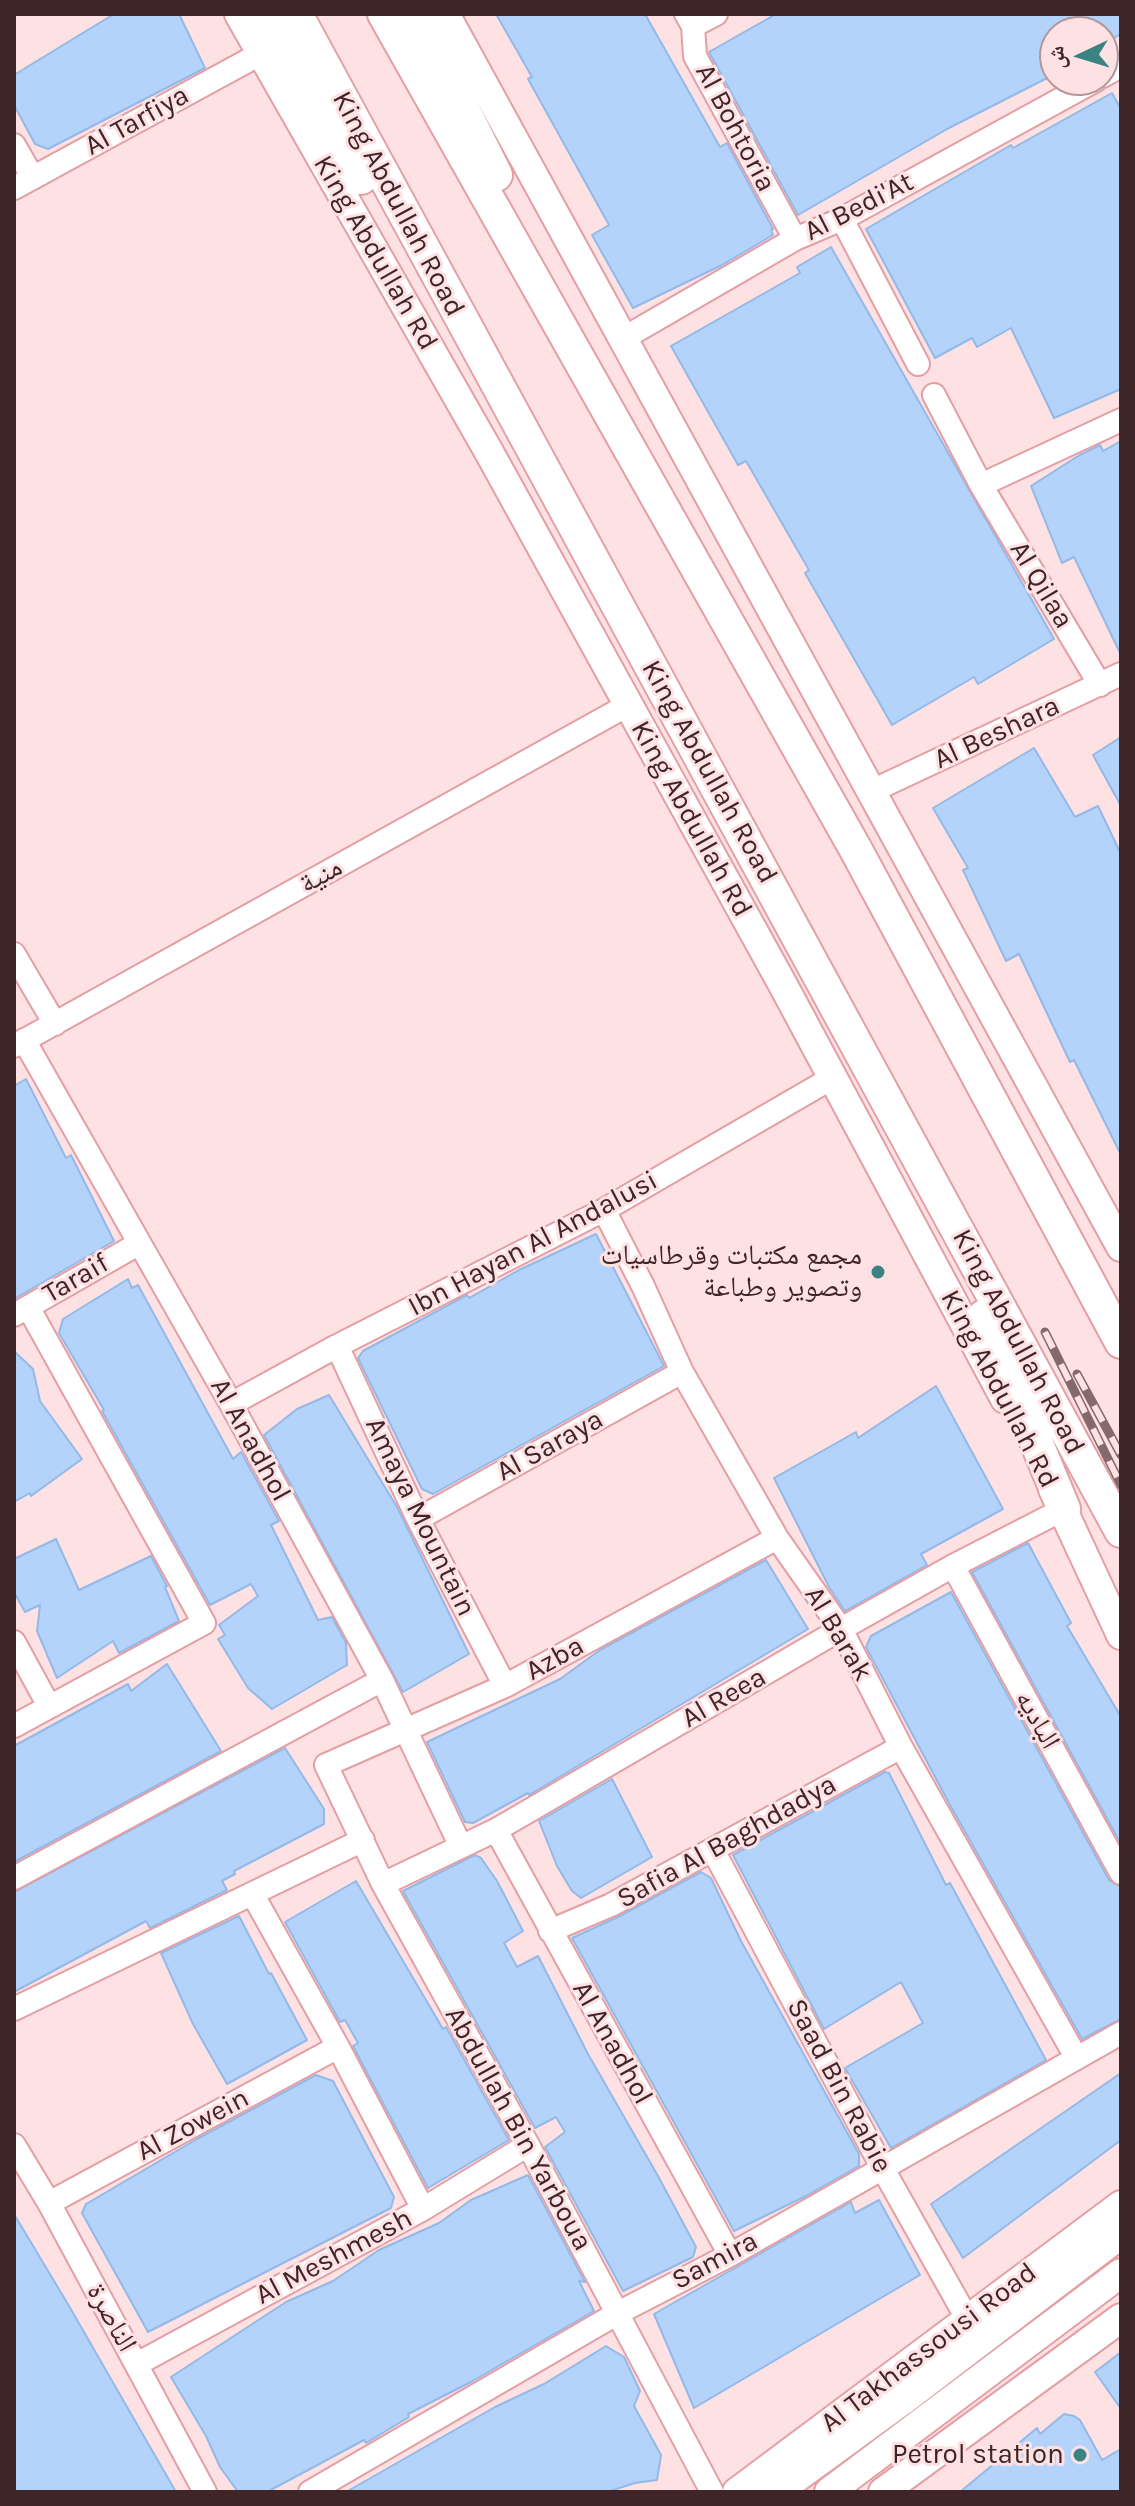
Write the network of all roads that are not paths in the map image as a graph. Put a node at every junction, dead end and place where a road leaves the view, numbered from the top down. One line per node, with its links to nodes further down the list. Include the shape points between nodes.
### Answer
1 (239, 14): 9 (main road, King Abdullah Rd)
2 (267, 14): 18 (highway, via 355,170)
3 (296, 14): 18 (highway, King Abdullah Road)
4 (384, 14): 15 (highway)
5 (416, 14): 15 (highway, via 494,170)
6 (445, 14): 16 (main road)
7 (716, 14): 8 (street)
8 (690, 20): 14 (street, Al Bohtoria, via 695,56)
9 (260, 54): 12 (street, Al Tarfiya); 24 (main road, King Abdullah Rd)
10 (1067, 96): 13 (street, Al Bedi'At)
11 (14, 145): 12 (street)
12 (23, 183)
13 (842, 219): 14 (street, Al Bedi'At); 17 (street)
14 (795, 239): 16 (street, Al Bedi'At)
15 (558, 326): 26 (highway)
16 (624, 338): 25 (main road)
17 (918, 364)
18 (486, 366): 27 (highway, King Abdullah Road)
19 (934, 395): 21 (street, Al Qilaa)
20 (1121, 420): 21 (street)
21 (981, 485): 23 (street, Al Qilaa)
22 (1121, 674): 23 (street, Al Beshara)
23 (1100, 685): 25 (street, Al Beshara)
24 (628, 705): 29 (street, منية); 31 (main road, King Abdullah Rd)
25 (872, 791): 34 (main road)
26 (855, 848): 35 (highway, via 912,920); 37 (highway)
27 (770, 884): 41 (highway, via 813,992 978,1301); 43 (highway, King Abdullah Road)
28 (14, 954): 29 (street)
29 (55, 1024): 30 (street, منية)
30 (19, 1043): 33 (street, Al Anadhol)
31 (832, 1078): 32 (street, Ibn Hayan Al Andalusi); 41 (main road, King Abdullah Rd)
32 (604, 1210): 38 (street, Ibn Hayan Al Andalusi); 39 (street, Al Barak)
33 (138, 1244): 36 (street, Taraif); 40 (street, Al Anadhol)
34 (1121, 1247)
35 (1121, 1294)
36 (21, 1311): 51 (street, via 204,1623)
37 (1121, 1342)
38 (337, 1346): 40 (street, Ibn Hayan Al Andalusi); 42 (street, Amaya Mountain)
39 (682, 1372): 42 (street, Al Saraya); 44 (street, Al Barak)
40 (231, 1404): 49 (street, Al Anadhol)
41 (1064, 1509): 45 (street, Al Reea); 47 (main road, King Abdullah Rd)
42 (418, 1519): 50 (street, Amaya Mountain)
43 (1121, 1531)
44 (777, 1538): 46 (street, Al Barak); 50 (street, Azba)
45 (953, 1566): 46 (street, Al Reea); 60 (street, الباديه)
46 (841, 1629): 54 (street, Al Barak); 56 (street, Al Reea)
47 (1121, 1635)
48 (14, 1642): 51 (street)
49 (382, 1680): 53 (street, Al Anadhol); 61 (street)
50 (505, 1686): 53 (street, Azba)
51 (49, 1706): 52 (street)
52 (14, 1726)
53 (404, 1730): 55 (street, Azba); 58 (street, Al Anadhol)
54 (901, 1747): 59 (street, Safia Al Baghdadya); 68 (street, Al Barak)
55 (326, 1765): 57 (street, Abdullah Bin Yarboua)
56 (496, 1830): 58 (street, Al Reea); 64 (street, Al Anadhol)
57 (363, 1840): 62 (street, Abdullah Bin Yarboua); 63 (street)
58 (461, 1847): 62 (street, Al Reea)
59 (713, 1850): 64 (street, Safia Al Baghdadya); 71 (street, Saad Bin Rabie)
60 (1121, 1873)
61 (14, 1878)
62 (383, 1884): 69 (street, Abdullah Bin Yarboua)
63 (253, 1895): 65 (street); 67 (street)
64 (550, 1931): 76 (street, Al Anadhol)
65 (14, 2009)
66 (1121, 2033): 68 (street, Samira)
67 (338, 2047): 72 (street, Al Zowein); 74 (street)
68 (1076, 2057): 71 (street, Samira)
69 (528, 2145): 74 (street, Al Meshmesh); 78 (street, Abdullah Bin Yarboua)
70 (14, 2147): 72 (street, الناصرة)
71 (883, 2169): 76 (street, Samira); 80 (street, Saad Bin Rabie)
72 (49, 2203): 81 (street, الناصرة)
73 (1121, 2205): 80 (main road, Al Takhassousi Road)
74 (423, 2209): 81 (street, Al Meshmesh)
75 (1121, 2234): 86 (main road)
76 (730, 2255): 78 (street, Samira)
77 (1121, 2273): 87 (main road)
78 (618, 2313): 83 (street, Samira); 84 (street, Abdullah Bin Yarboua)
79 (1121, 2318): 88 (main road)
80 (968, 2320): 85 (main road, Al Takhassousi Road)
81 (137, 2364): 82 (street, الناصرة)
82 (205, 2492)
83 (310, 2492)
84 (712, 2492)
85 (737, 2492)
86 (777, 2492)
87 (829, 2492)
88 (883, 2492)

